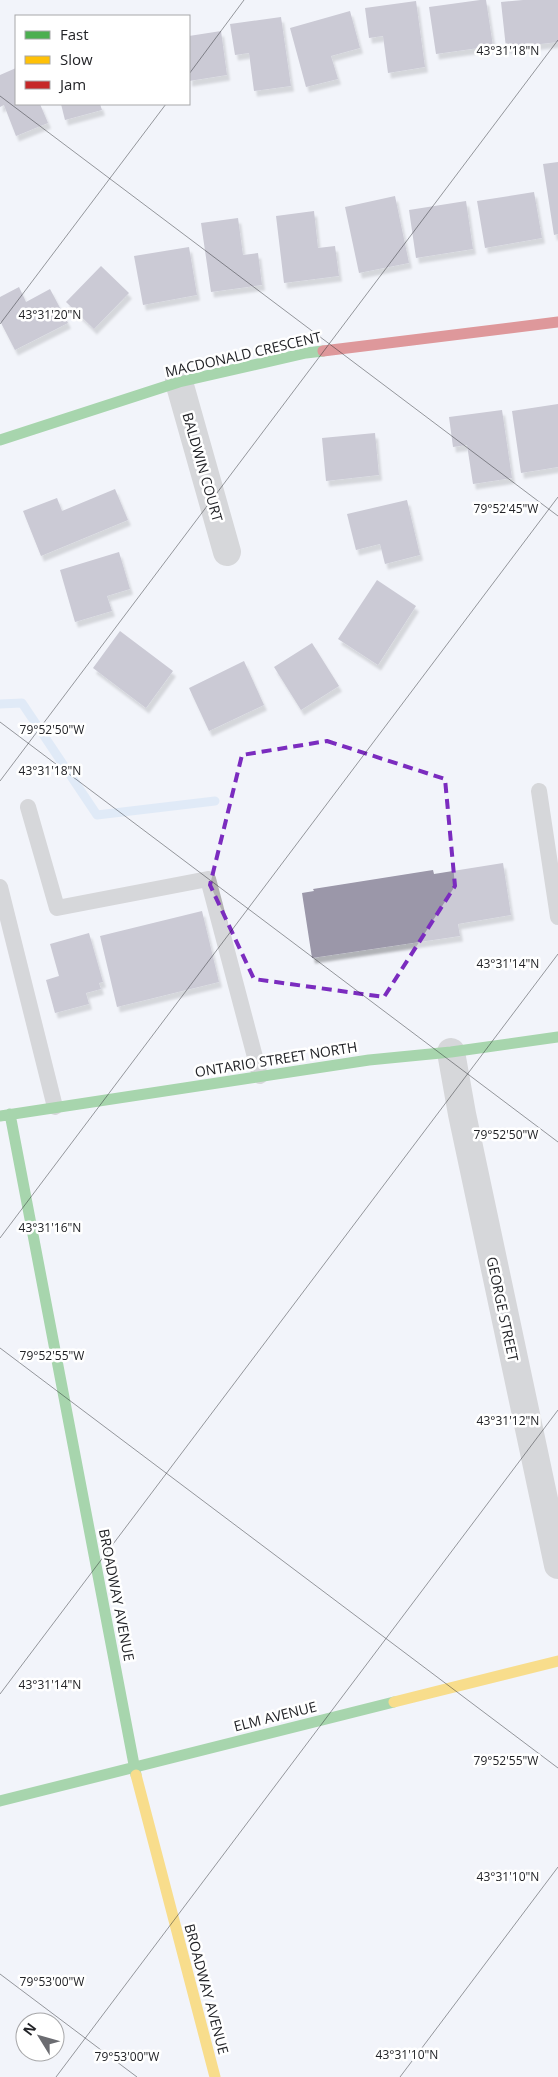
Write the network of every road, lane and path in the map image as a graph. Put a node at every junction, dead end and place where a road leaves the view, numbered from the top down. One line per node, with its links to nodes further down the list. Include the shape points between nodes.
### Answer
1 (558, 322): 2 (street, MACDONALD CRESCENT, via 306,353)
2 (179, 382): 3 (street, MACDONALD CRESCENT); 4 (street, BALDWIN COURT)
3 (0, 440)
4 (227, 552)
5 (539, 791): 8 (lane)
6 (28, 808): 11 (lane, via 57,908 208,879)
7 (0, 887): 12 (lane)
8 (558, 917)
9 (558, 1037): 10 (street, ONTARIO STREET NORTH)
10 (451, 1052): 11 (street, ONTARIO STREET NORTH); 14 (street, GEORGE STREET)
11 (260, 1076): 12 (street, ONTARIO STREET NORTH)
12 (55, 1107): 13 (street, ONTARIO STREET NORTH)
13 (5, 1115): 16 (street, BROADWAY AVENUE)
14 (558, 1565)
15 (558, 1661): 16 (street, ELM AVENUE)
16 (134, 1767): 17 (street, ELM AVENUE); 18 (street, BROADWAY AVENUE)
17 (0, 1801)
18 (215, 2077)

